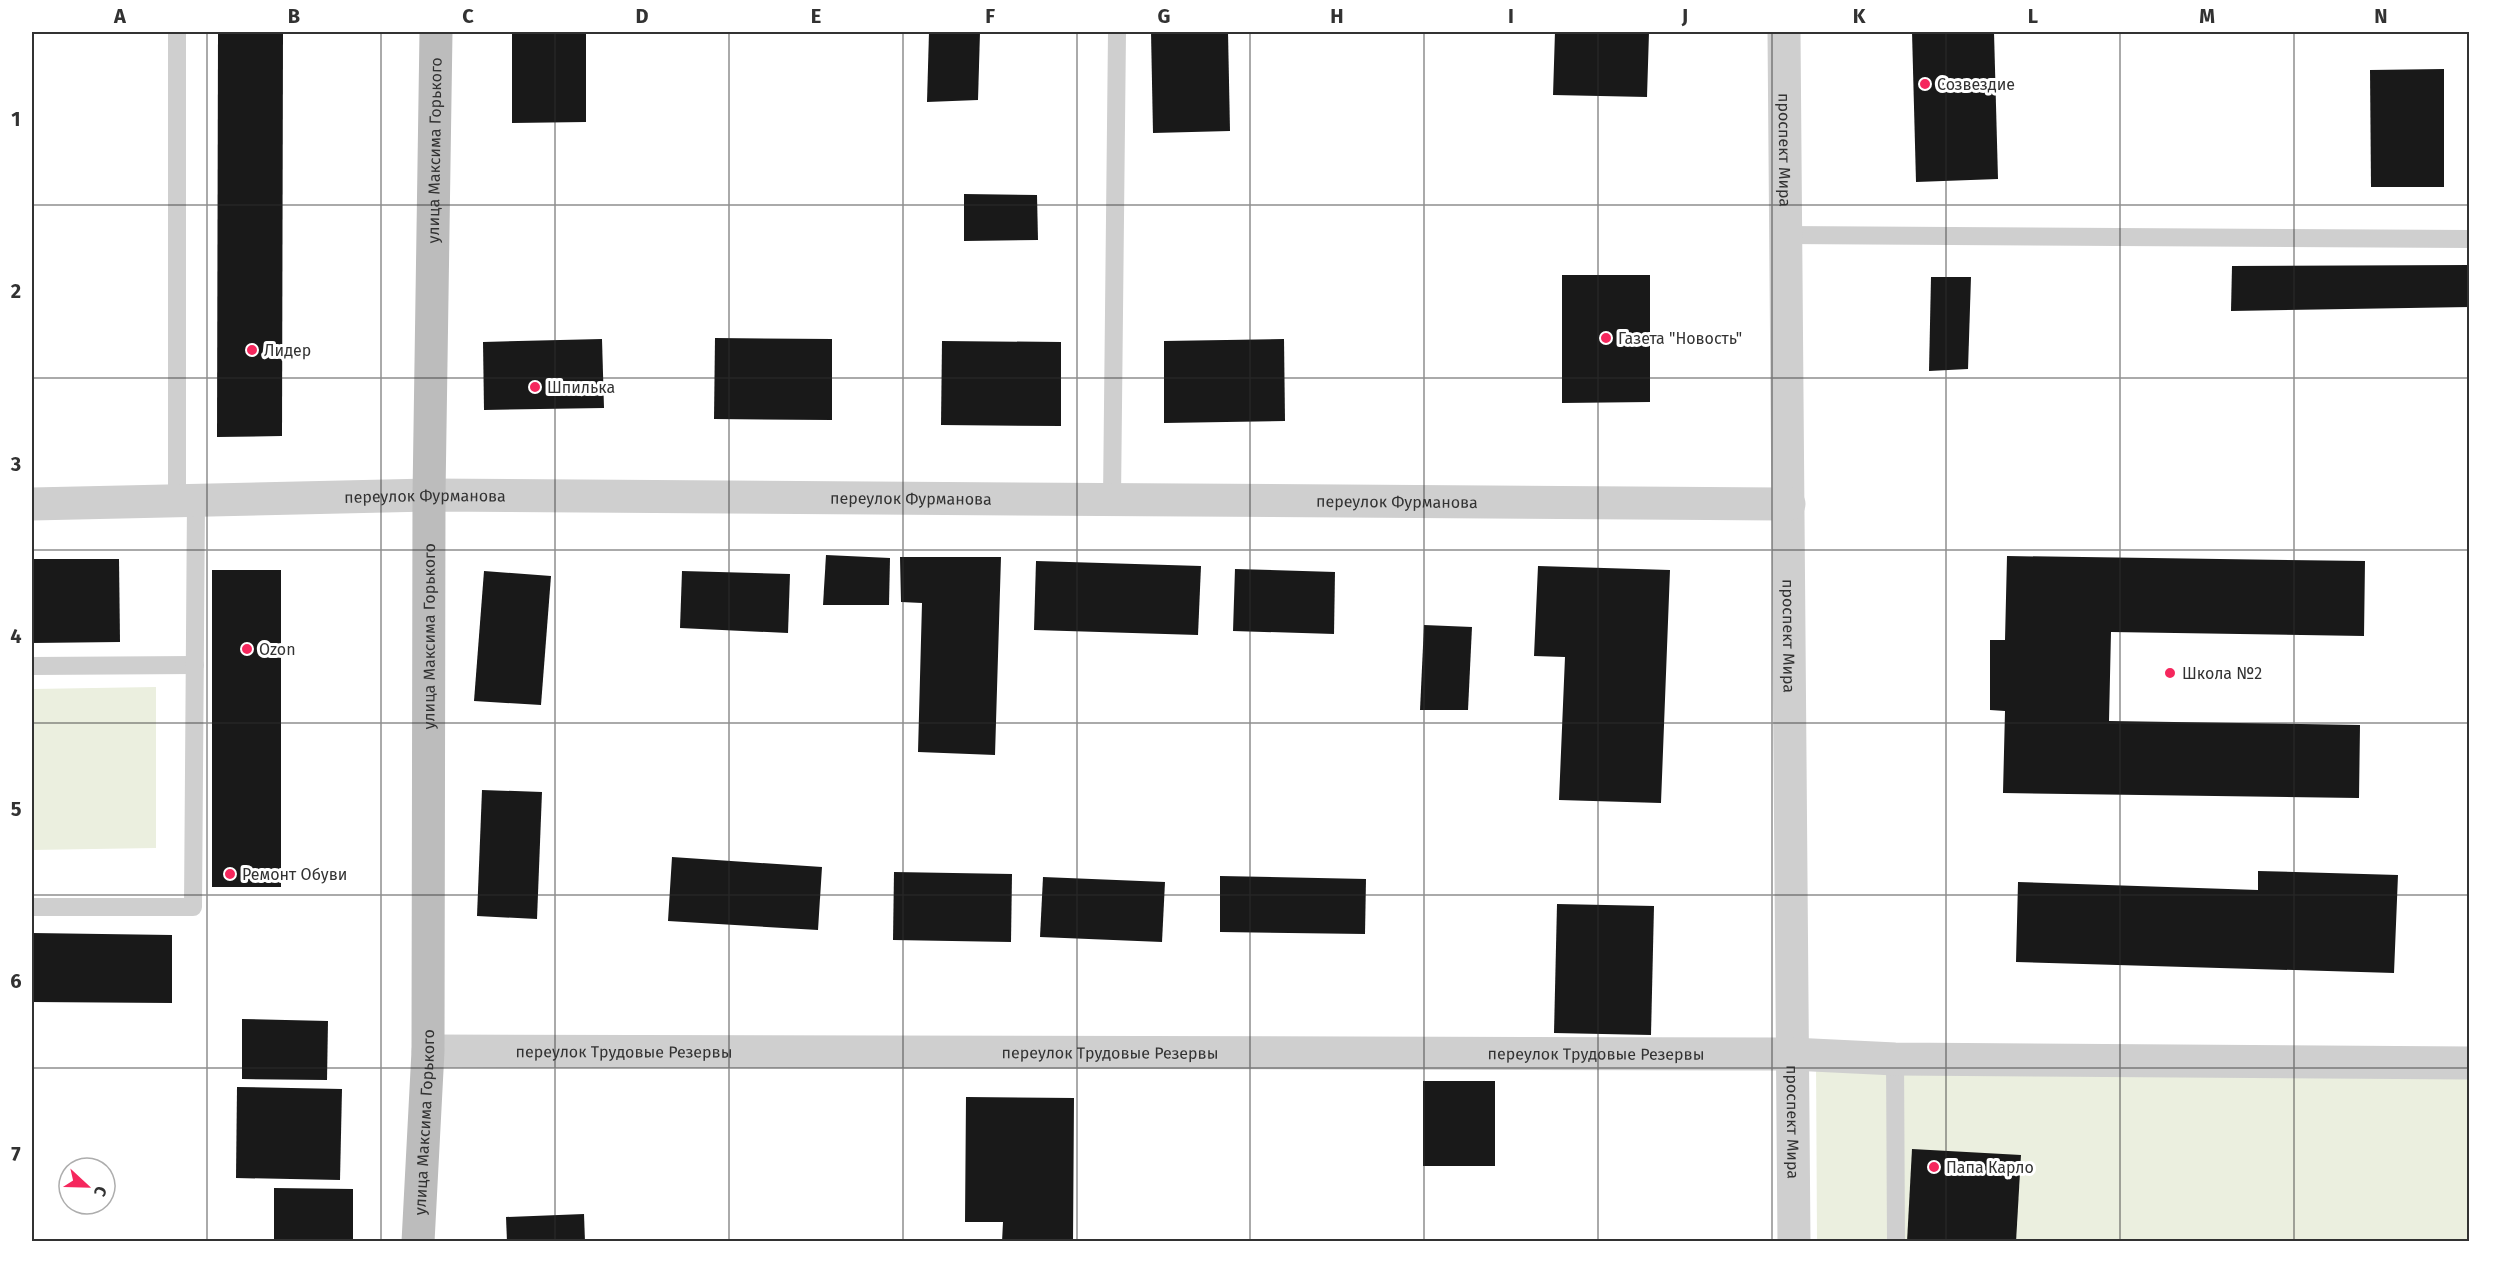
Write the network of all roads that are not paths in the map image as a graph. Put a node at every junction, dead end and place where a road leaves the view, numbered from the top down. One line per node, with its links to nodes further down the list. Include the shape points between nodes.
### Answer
1 (177, 32): 9 (lane)
2 (436, 32): 7 (main road, улица Максима Горького)
3 (1117, 32): 8 (lane)
4 (1784, 32): 5 (street, проспект Мира)
5 (1785, 235): 6 (lane); 11 (street, проспект Мира)
6 (2469, 239)
7 (429, 495): 8 (street, переулок Фурманова); 9 (street, переулок Фурманова); 15 (main road, улица Максима Горького)
8 (1112, 499): 11 (street, переулок Фурманова)
9 (186, 500): 10 (street, переулок Фурманова); 12 (lane)
10 (32, 504)
11 (1789, 504): 16 (street, проспект Мира)
12 (195, 664): 13 (lane); 14 (lane, via 193,907)
13 (32, 666)
14 (32, 907)
15 (428, 1051): 16 (street, переулок Трудовые Резервы); 19 (main road, улица Максима Горького)
16 (1792, 1054): 17 (street, переулок Трудовые Резервы); 20 (street, проспект Мира)
17 (1895, 1059): 18 (street, переулок Трудовые Резервы); 21 (lane)
18 (2469, 1063)
19 (418, 1242)
20 (1794, 1242)
21 (1896, 1242)

